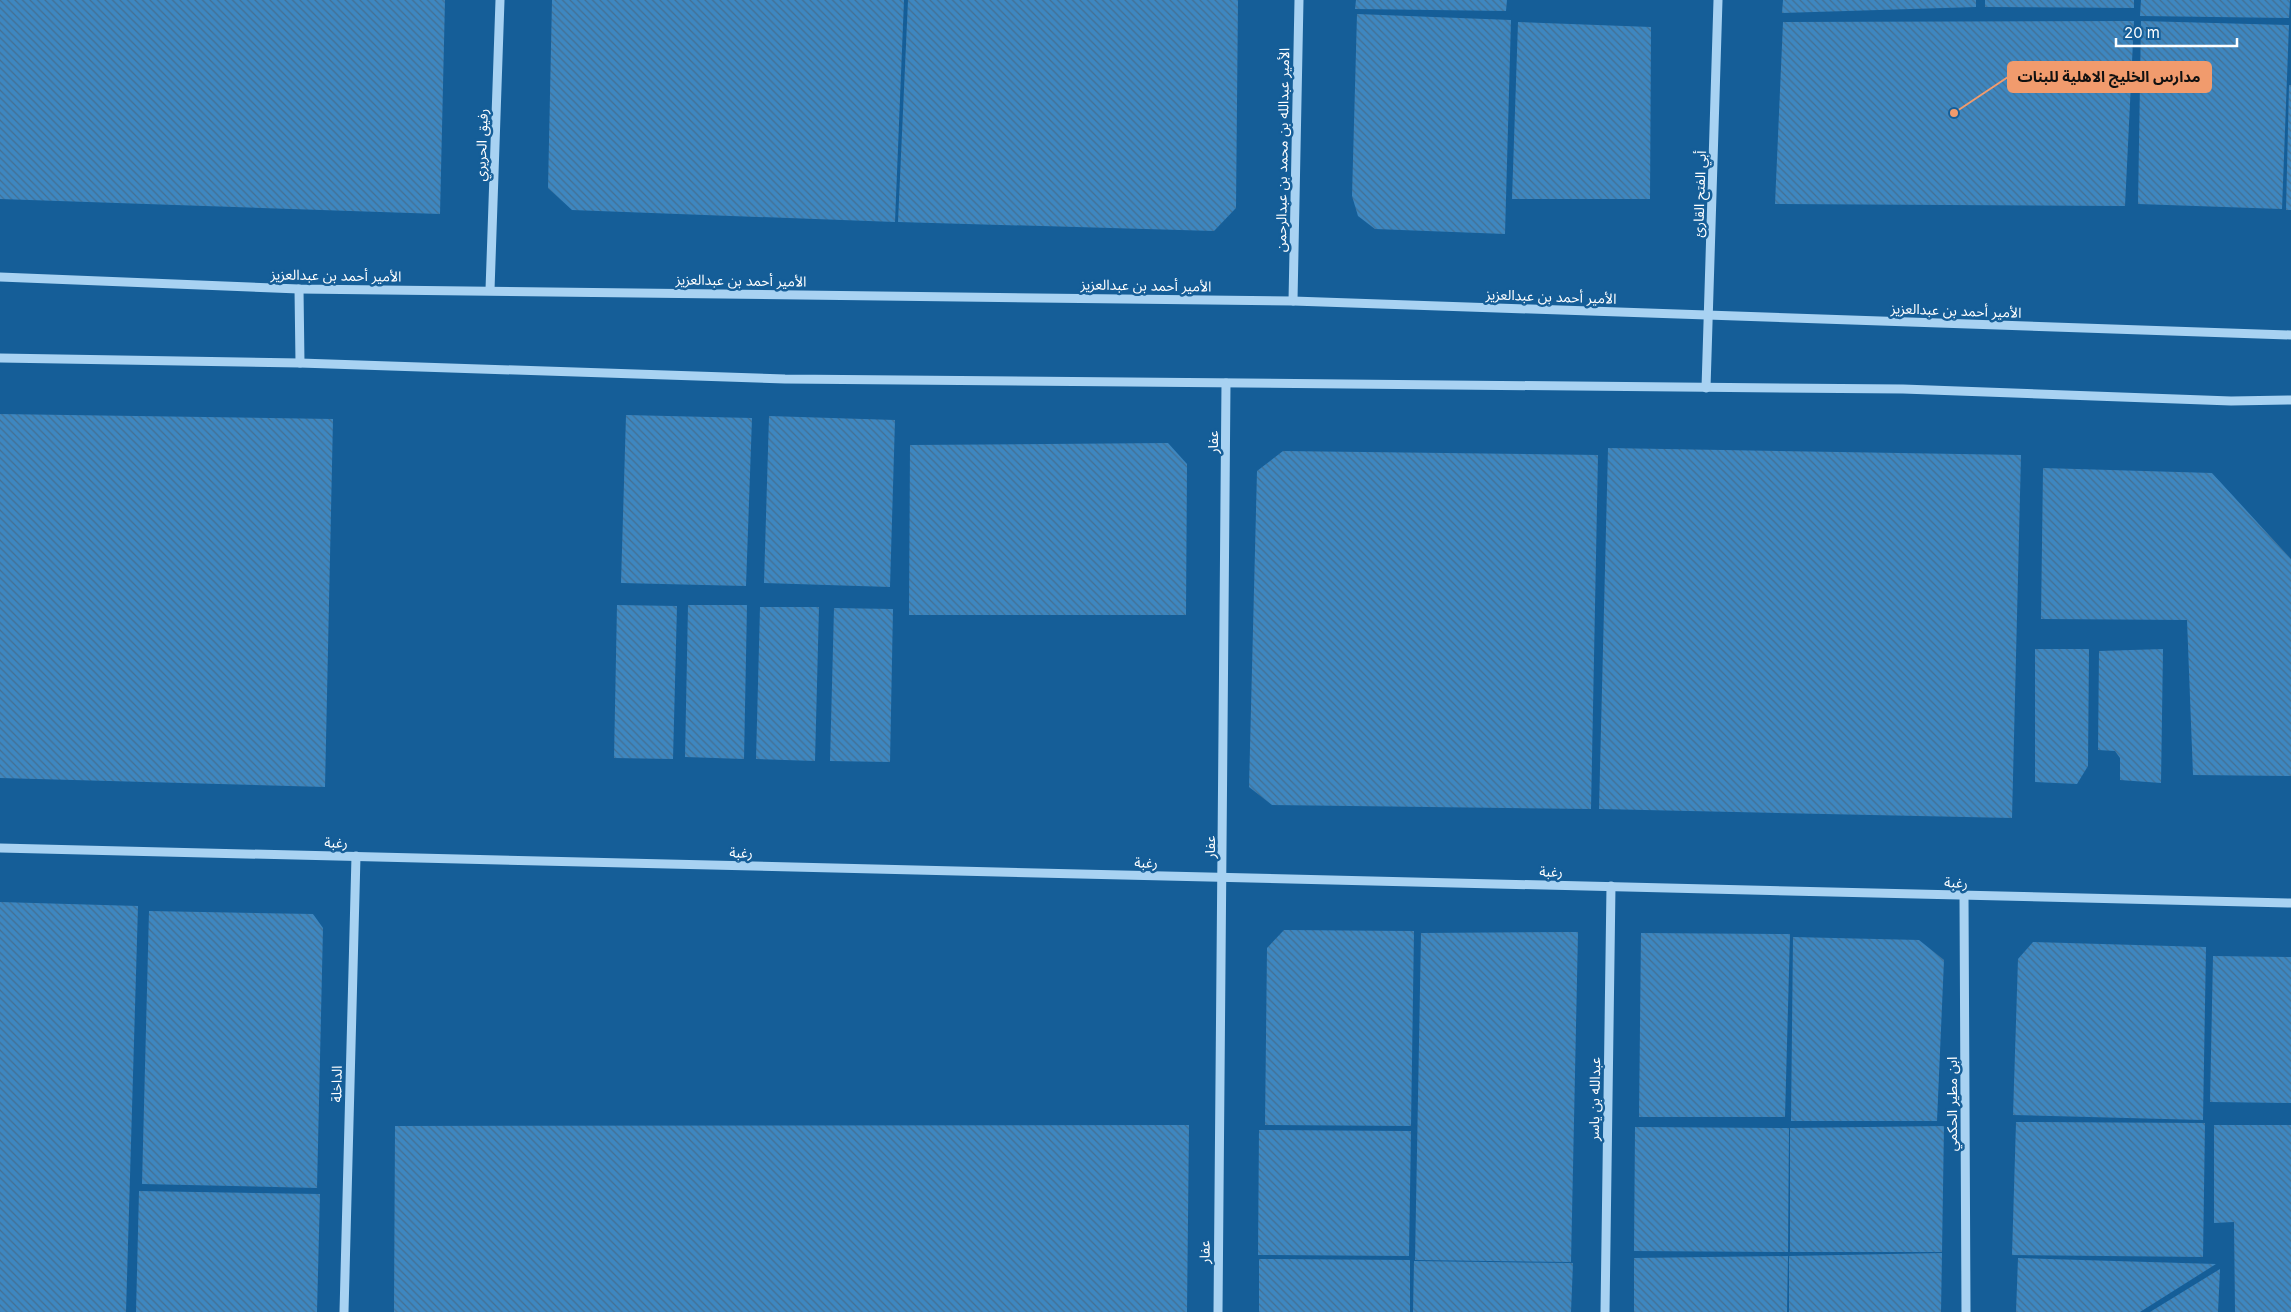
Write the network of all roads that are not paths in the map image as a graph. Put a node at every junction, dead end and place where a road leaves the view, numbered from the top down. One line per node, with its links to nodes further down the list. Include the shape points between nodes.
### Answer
1 (500, 0): 6 (street, رفيق الحريري)
2 (1299, 0): 7 (street, الأمير عبدالله بن محمد بن عبدالرحمن)
3 (1718, 0): 8 (street, أبي الفتح القارئ)
4 (0, 276): 5 (street, الأمير أحمد بن عبدالعزيز)
5 (299, 289): 6 (street, الأمير أحمد بن عبدالعزيز); 11 (street)
6 (490, 290): 7 (street, الأمير أحمد بن عبدالعزيز)
7 (1293, 300): 8 (street, الأمير أحمد بن عبدالعزيز)
8 (1709, 316): 9 (street, الأمير أحمد بن عبدالعزيز); 13 (street, أبي الفتح القارئ)
9 (2291, 335)
10 (0, 358): 11 (street)
11 (300, 364): 12 (street, via 785,379)
12 (1226, 383): 13 (street); 17 (street, عفار)
13 (1706, 388): 14 (street, via 1903,389 2231,401)
14 (2291, 400)
15 (0, 848): 16 (street, رغبة)
16 (356, 856): 17 (street, رغبة); 21 (street, الداخلة)
17 (1223, 877): 18 (street, رغبة); 22 (street, عفار)
18 (1611, 886): 19 (street, رغبة); 23 (street, عبدالله بن ياسر)
19 (1964, 896): 20 (street, رغبة); 24 (street, ابن مطير الحكمي)
20 (2291, 903)
21 (344, 1312)
22 (1218, 1312)
23 (1605, 1312)
24 (1966, 1312)

